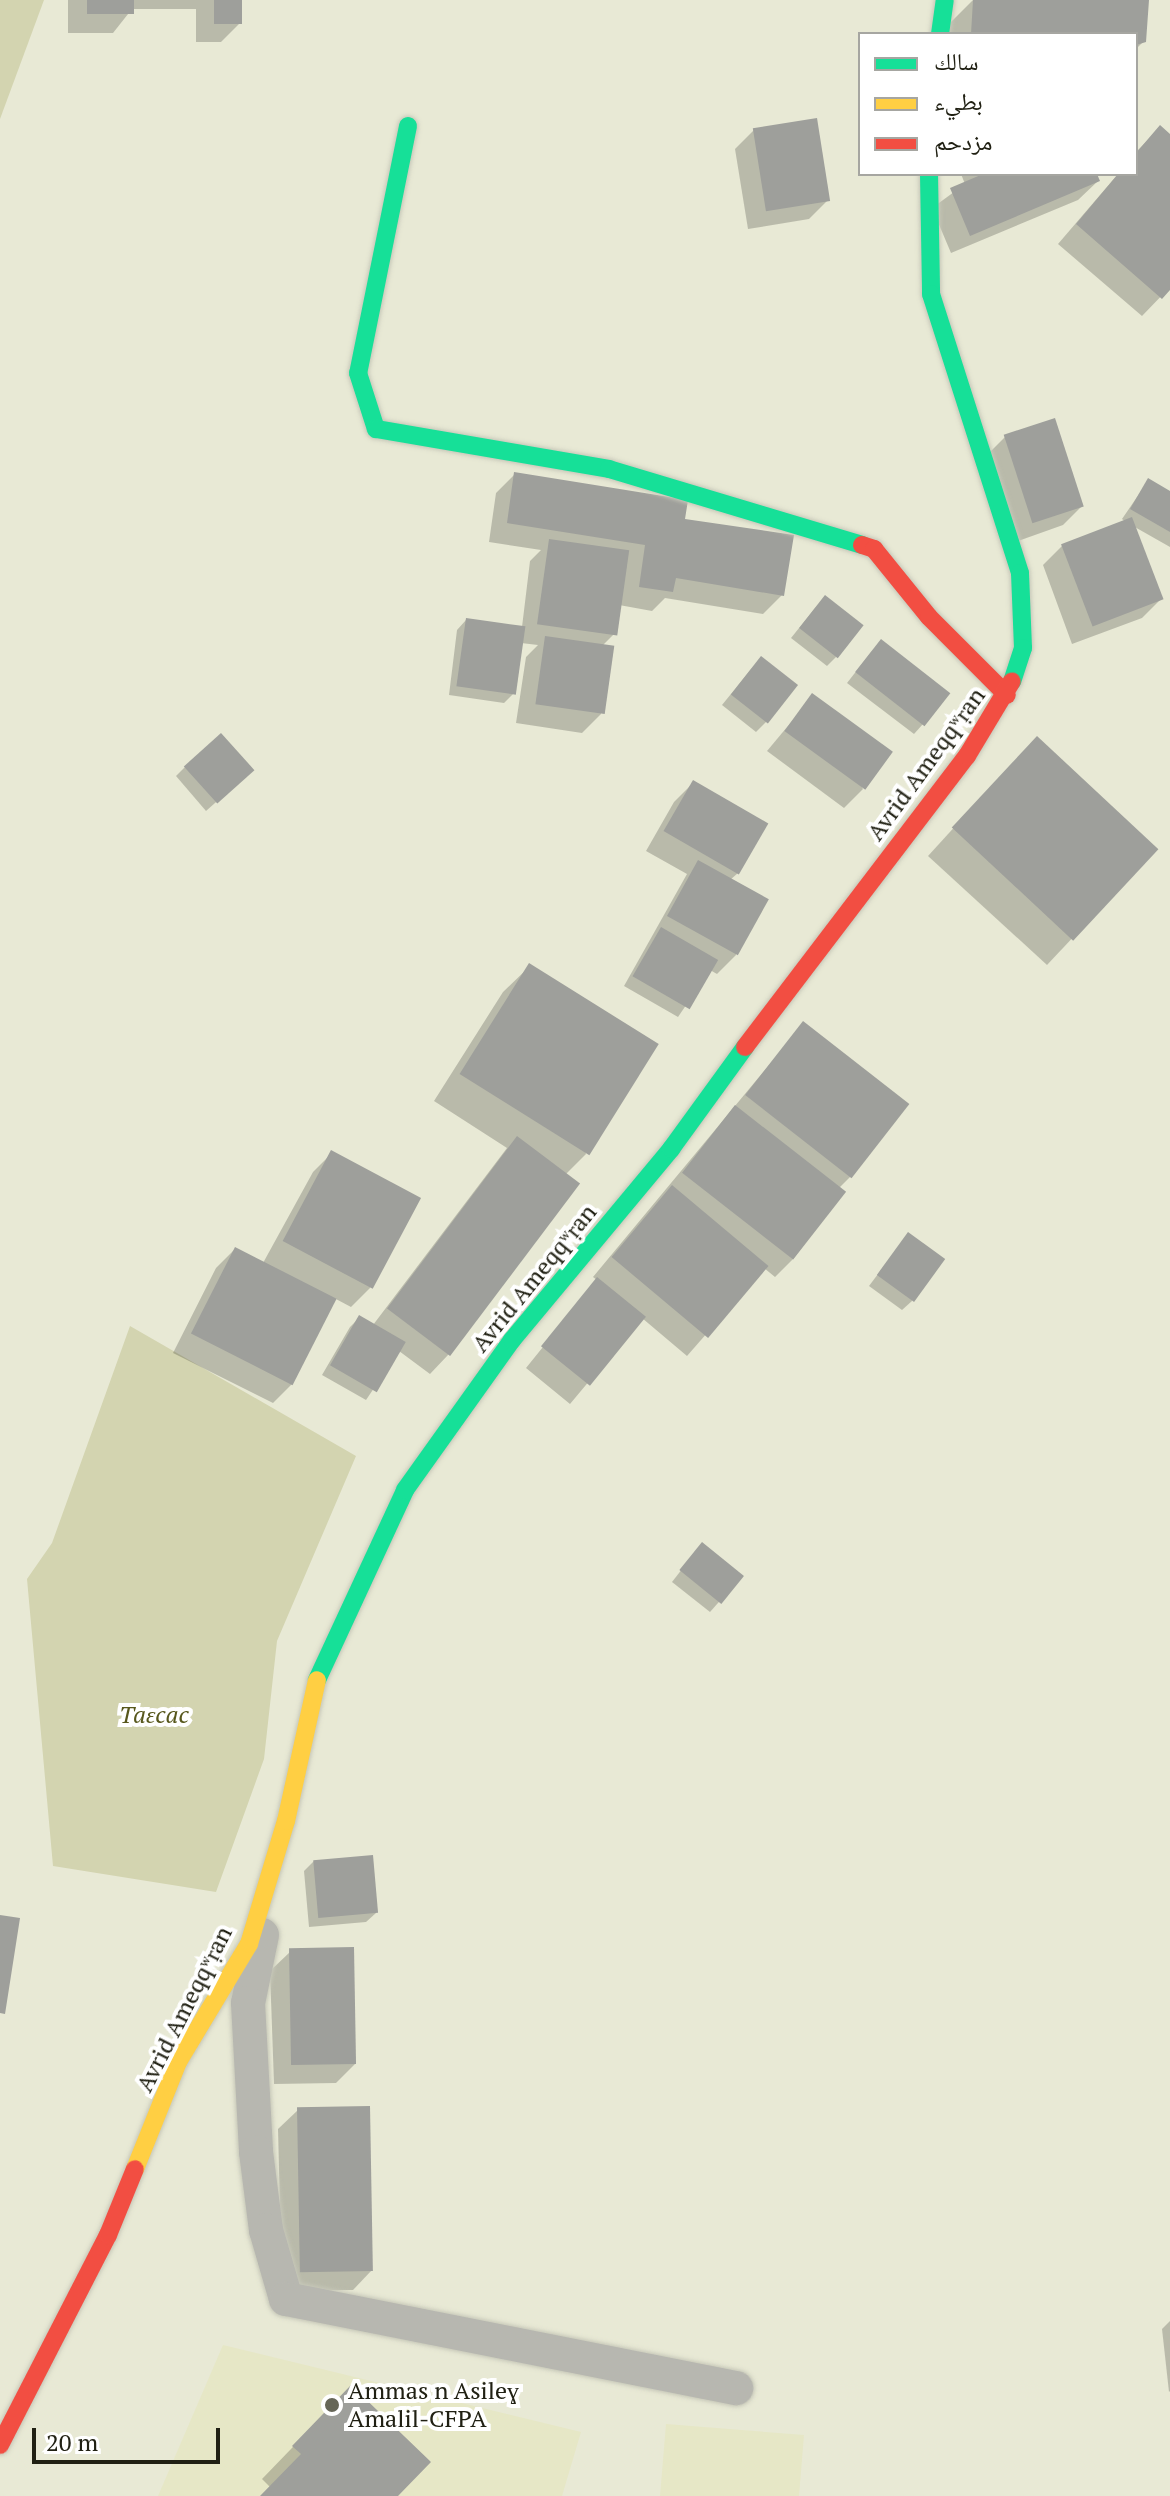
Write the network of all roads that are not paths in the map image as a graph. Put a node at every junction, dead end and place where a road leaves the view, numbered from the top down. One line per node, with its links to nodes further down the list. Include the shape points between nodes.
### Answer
1 (945, 0): 2 (street)
2 (940, 32)
3 (408, 126): 5 (street, via 358,373 376,429 609,469 874,549 929,617)
4 (929, 176): 5 (street, Avrid Ameqqʷṛan, via 931,294 1020,573 1023,648)
5 (1007, 695): 6 (street, Avrid Ameqqʷṛan, via 967,756 824,939 671,1149 512,1340 405,1490 318,1676)
6 (286, 1821): 7 (lane, via 248,2003 266,2230 286,2299); 8 (street, Avrid Ameqqʷṛan, via 249,1944 178,2062 108,2235)
7 (736, 2388)
8 (0, 2445)

